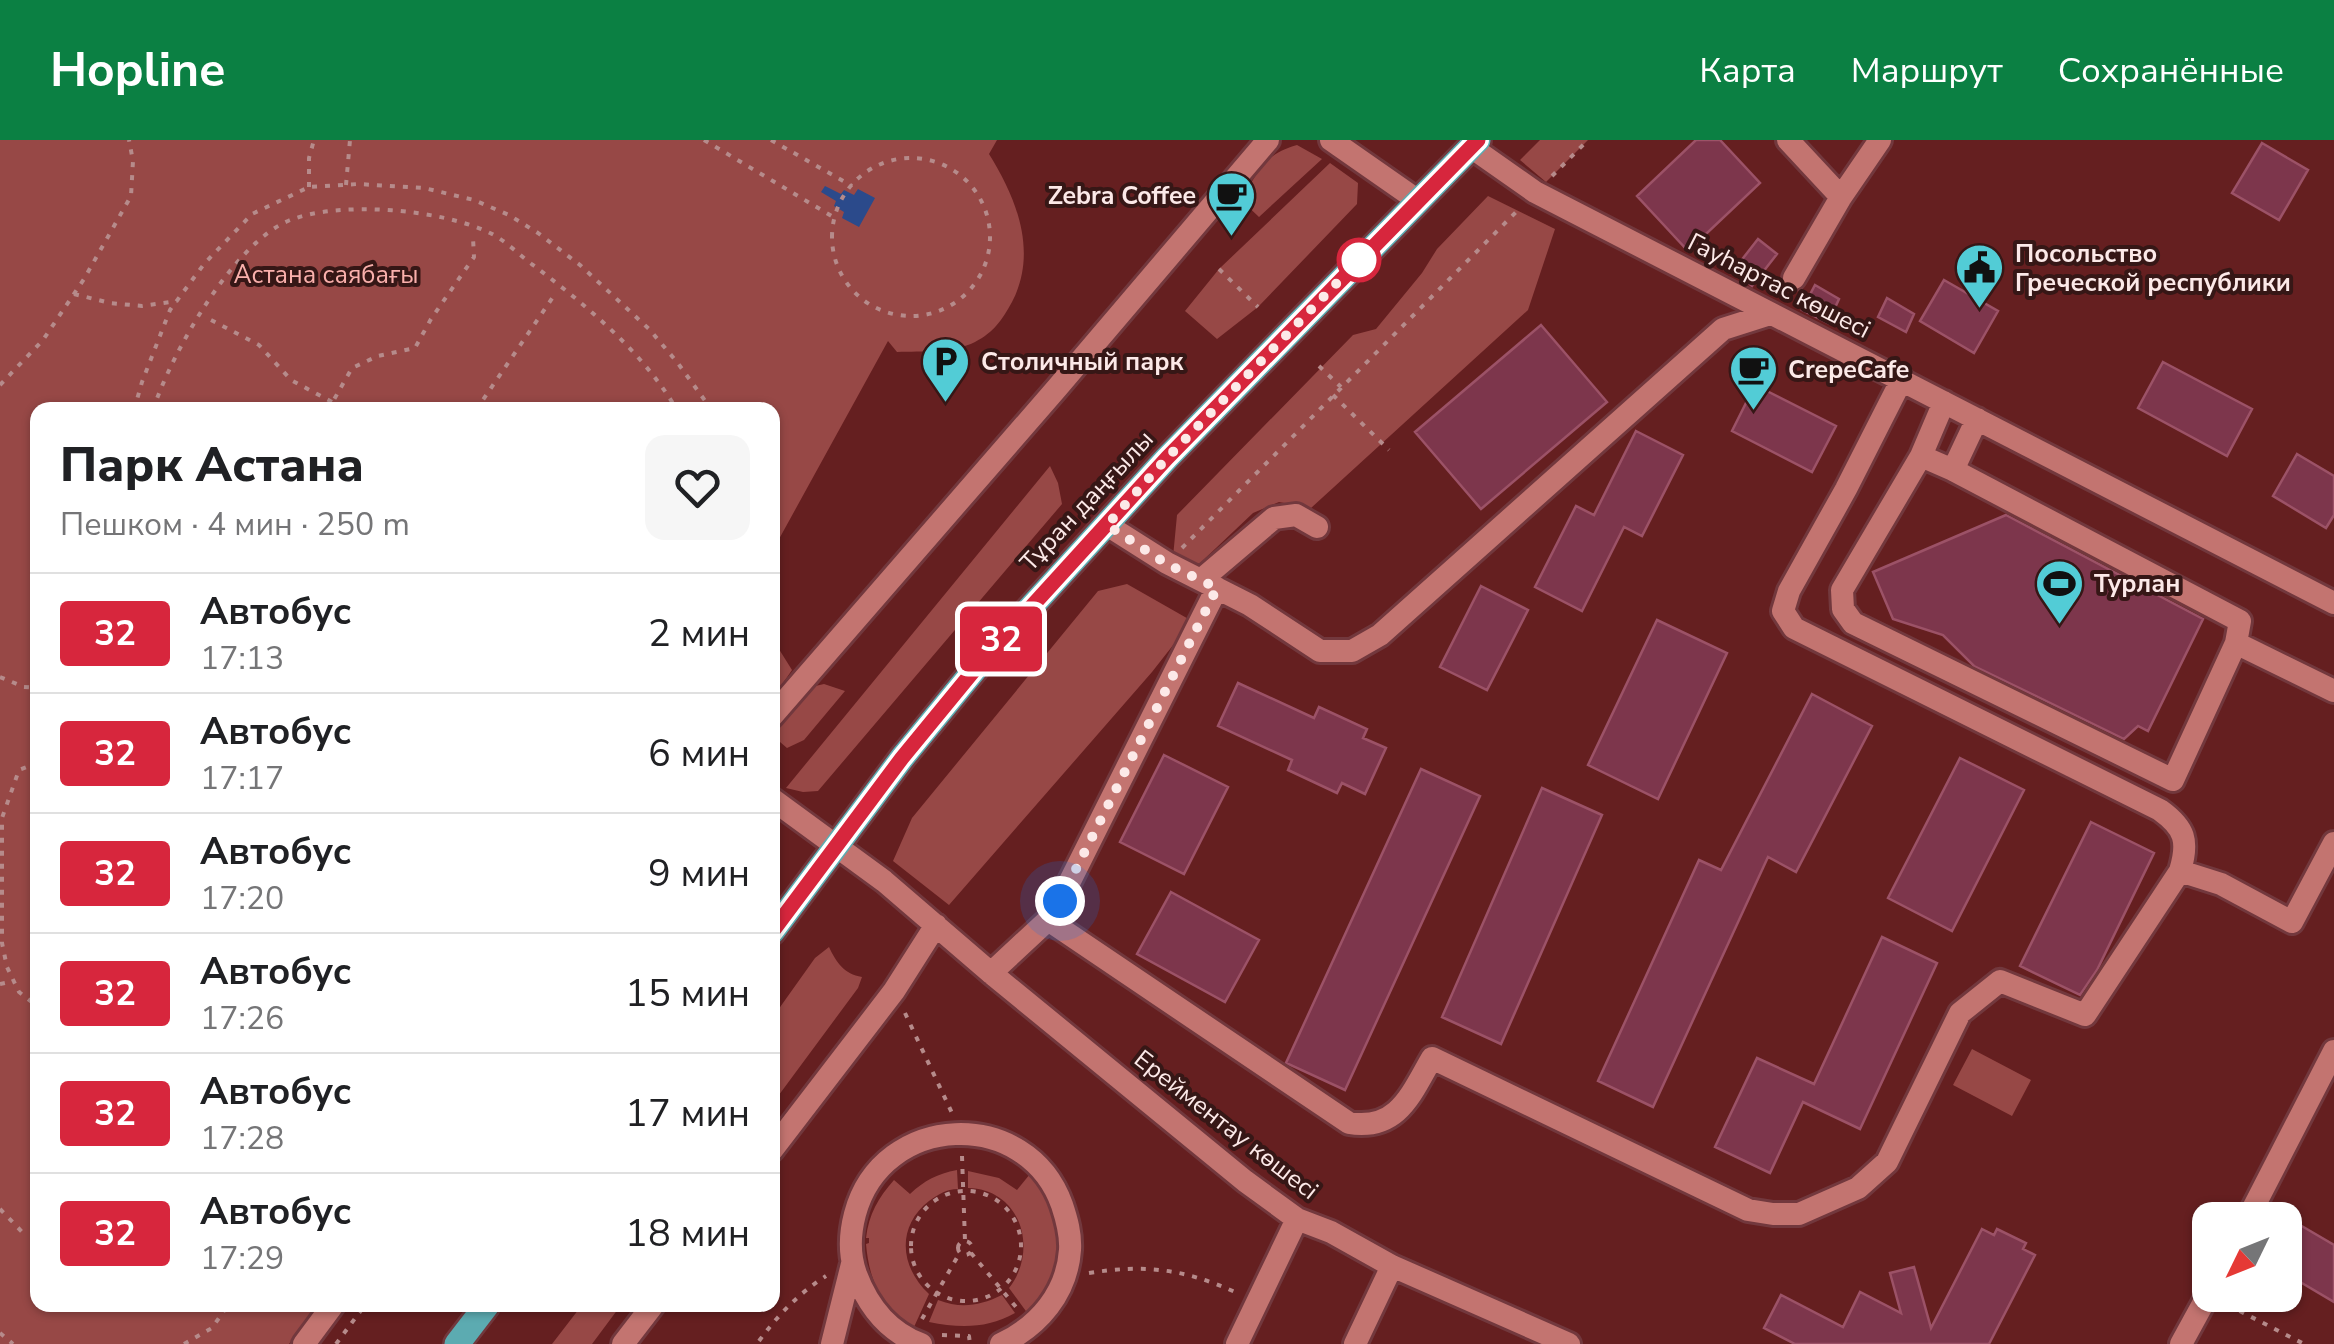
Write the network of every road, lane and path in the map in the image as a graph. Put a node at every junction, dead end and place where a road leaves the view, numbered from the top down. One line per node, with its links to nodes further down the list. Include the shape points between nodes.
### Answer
1 (129, 140): 21 (path, via 131,196)
2 (314, 140): 13 (path)
3 (350, 140): 11 (path)
4 (704, 140): 17 (path)
5 (771, 140): 12 (path)
6 (1268, 140): 52 (street)
7 (1331, 140): 15 (street)
8 (1788, 140): 14 (street)
9 (1880, 140): 14 (street)
10 (1474, 143): 15 (main road, Тұран даңғылы); 25 (street, Гауhартас көшесі, via 1536,192)
11 (346, 185): 13 (path); 37 (path, via 424,188 509,214 649,329)
12 (852, 186): 17 (path); 17 (path, via 876,166 900,159 950,168 984,206 988,258 977,281 936,312 884,312 844,278 834,254)
13 (309, 187): 23 (path, via 252,214)
14 (1841, 196): 20 (street)
15 (1417, 200): 43 (main road, Тұран даңғылы)
16 (1518, 210): 30 (path)
17 (835, 218)
18 (473, 238): 34 (path, via 474,257 414,348 352,368)
19 (1219, 268): 24 (path)
20 (1794, 278)
21 (74, 294): 23 (path, via 142,306); 29 (path)
22 (553, 297): 35 (path)
23 (176, 302): 32 (path)
24 (1258, 307)
25 (1770, 314): 28 (street, Гауhартас көшесі); 46 (street, via 1723,330 1380,635 1352,651 1320,651)
26 (210, 320): 34 (path, via 260,345 290,380)
27 (1319, 366): 30 (path)
28 (1902, 379): 38 (street, Гауhартас көшесі); 57 (street, via 1783,611 1794,628 2160,810 2183,834)
29 (0, 385)
30 (1341, 387): 31 (path)
31 (1333, 396): 40 (path); 45 (path)
32 (136, 402)
33 (156, 402): 36 (path, via 186,334 258,241 318,212 367,210 437,215 491,234 621,340)
34 (332, 402)
35 (481, 402)
36 (672, 402)
37 (706, 402)
38 (1944, 402): 39 (street, Гауhартас көшесі); 41 (street)
39 (1977, 419): 42 (street); 47 (street, Гауhартас көшесі)
40 (1389, 450)
41 (1921, 456): 42 (street); 48 (street, via 1842,590 1843,609 1853,623 2173,780)
42 (1953, 470): 48 (street, via 2240,620)
43 (1107, 525): 46 (street); 56 (main road, Тұран даңғылы, via 980,663)
44 (1317, 527): 46 (street, via 1296,515 1274,518)
45 (1173, 557)
46 (1209, 584): 58 (street)
47 (2334, 603)
48 (2236, 643): 51 (street)
49 (0, 677): 50 (path)
50 (30, 688)
51 (2334, 691)
52 (780, 707)
53 (30, 766): 62 (path, via 18,770 2,818 2,943)
54 (780, 805): 56 (street, Ерейментау көшесі)
55 (2334, 843): 57 (street, via 2292,922 2221,884)
56 (837, 847): 59 (main road, Тұран даңғылы); 60 (street, Ерейментау көшесі)
57 (2180, 871): 58 (street, via 2085,1015 2000,981 1960,1012 1888,1162 1858,1188 1799,1214 1748,1210 1432,1058 1389,1118 1366,1126 1349,1123)
58 (1048, 920): 61 (street)
59 (780, 922)
60 (936, 925): 61 (street, Ерейментау көшесі); 66 (street)
61 (991, 973): 69 (street, Ерейментау көшесі)
62 (14, 981): 63 (path); 64 (path)
63 (0, 984)
64 (30, 1000)
65 (2334, 1051): 67 (street)
66 (780, 1140)
67 (2255, 1202)
68 (0, 1209): 70 (path)
69 (1297, 1219): 74 (street, Ерейментау көшесі); 78 (street)
70 (25, 1235)
71 (971, 1253): 72 (path); 72 (path, via 965,1241); 76 (path)
72 (959, 1254): 77 (path)
73 (852, 1264): 88 (street, via 882,1320 908,1339); 90 (street, via 859,1199 877,1170 902,1149 966,1132 1002,1140 1033,1160 1056,1189 1070,1250 1066,1275 1039,1319 1019,1336); 91 (path, via 802,1292); 98 (street)
74 (1392, 1266): 101 (street); 102 (street, Ерейментау көшесі)
75 (1086, 1274): 78 (path, via 1162,1269)
76 (1002, 1288): 77 (path, via 967,1302); 77 (path, via 1020,1259 1017,1225 994,1199 962,1191 928,1206 910,1240 919,1276); 86 (path)
77 (937, 1293): 88 (path)
78 (1258, 1302): 100 (street)
79 (223, 1312): 93 (path, via 212,1328)
80 (328, 1312): 94 (street)
81 (359, 1312): 95 (path)
82 (482, 1312): 96 (main road)
83 (648, 1312): 97 (street)
84 (2199, 1312): 103 (street)
85 (2244, 1312): 104 (path)
86 (1023, 1316)
87 (0, 1334): 92 (path)
88 (924, 1335): 89 (path)
89 (970, 1336): 90 (path); 99 (path)
90 (992, 1339)
91 (759, 1341)
92 (12, 1344)
93 (184, 1344)
94 (304, 1344)
95 (336, 1344)
96 (457, 1344)
97 (623, 1344)
98 (832, 1344)
99 (970, 1344)
100 (1237, 1344)
101 (1355, 1344)
102 (1569, 1344)
103 (2181, 1344)
104 (2304, 1344)

